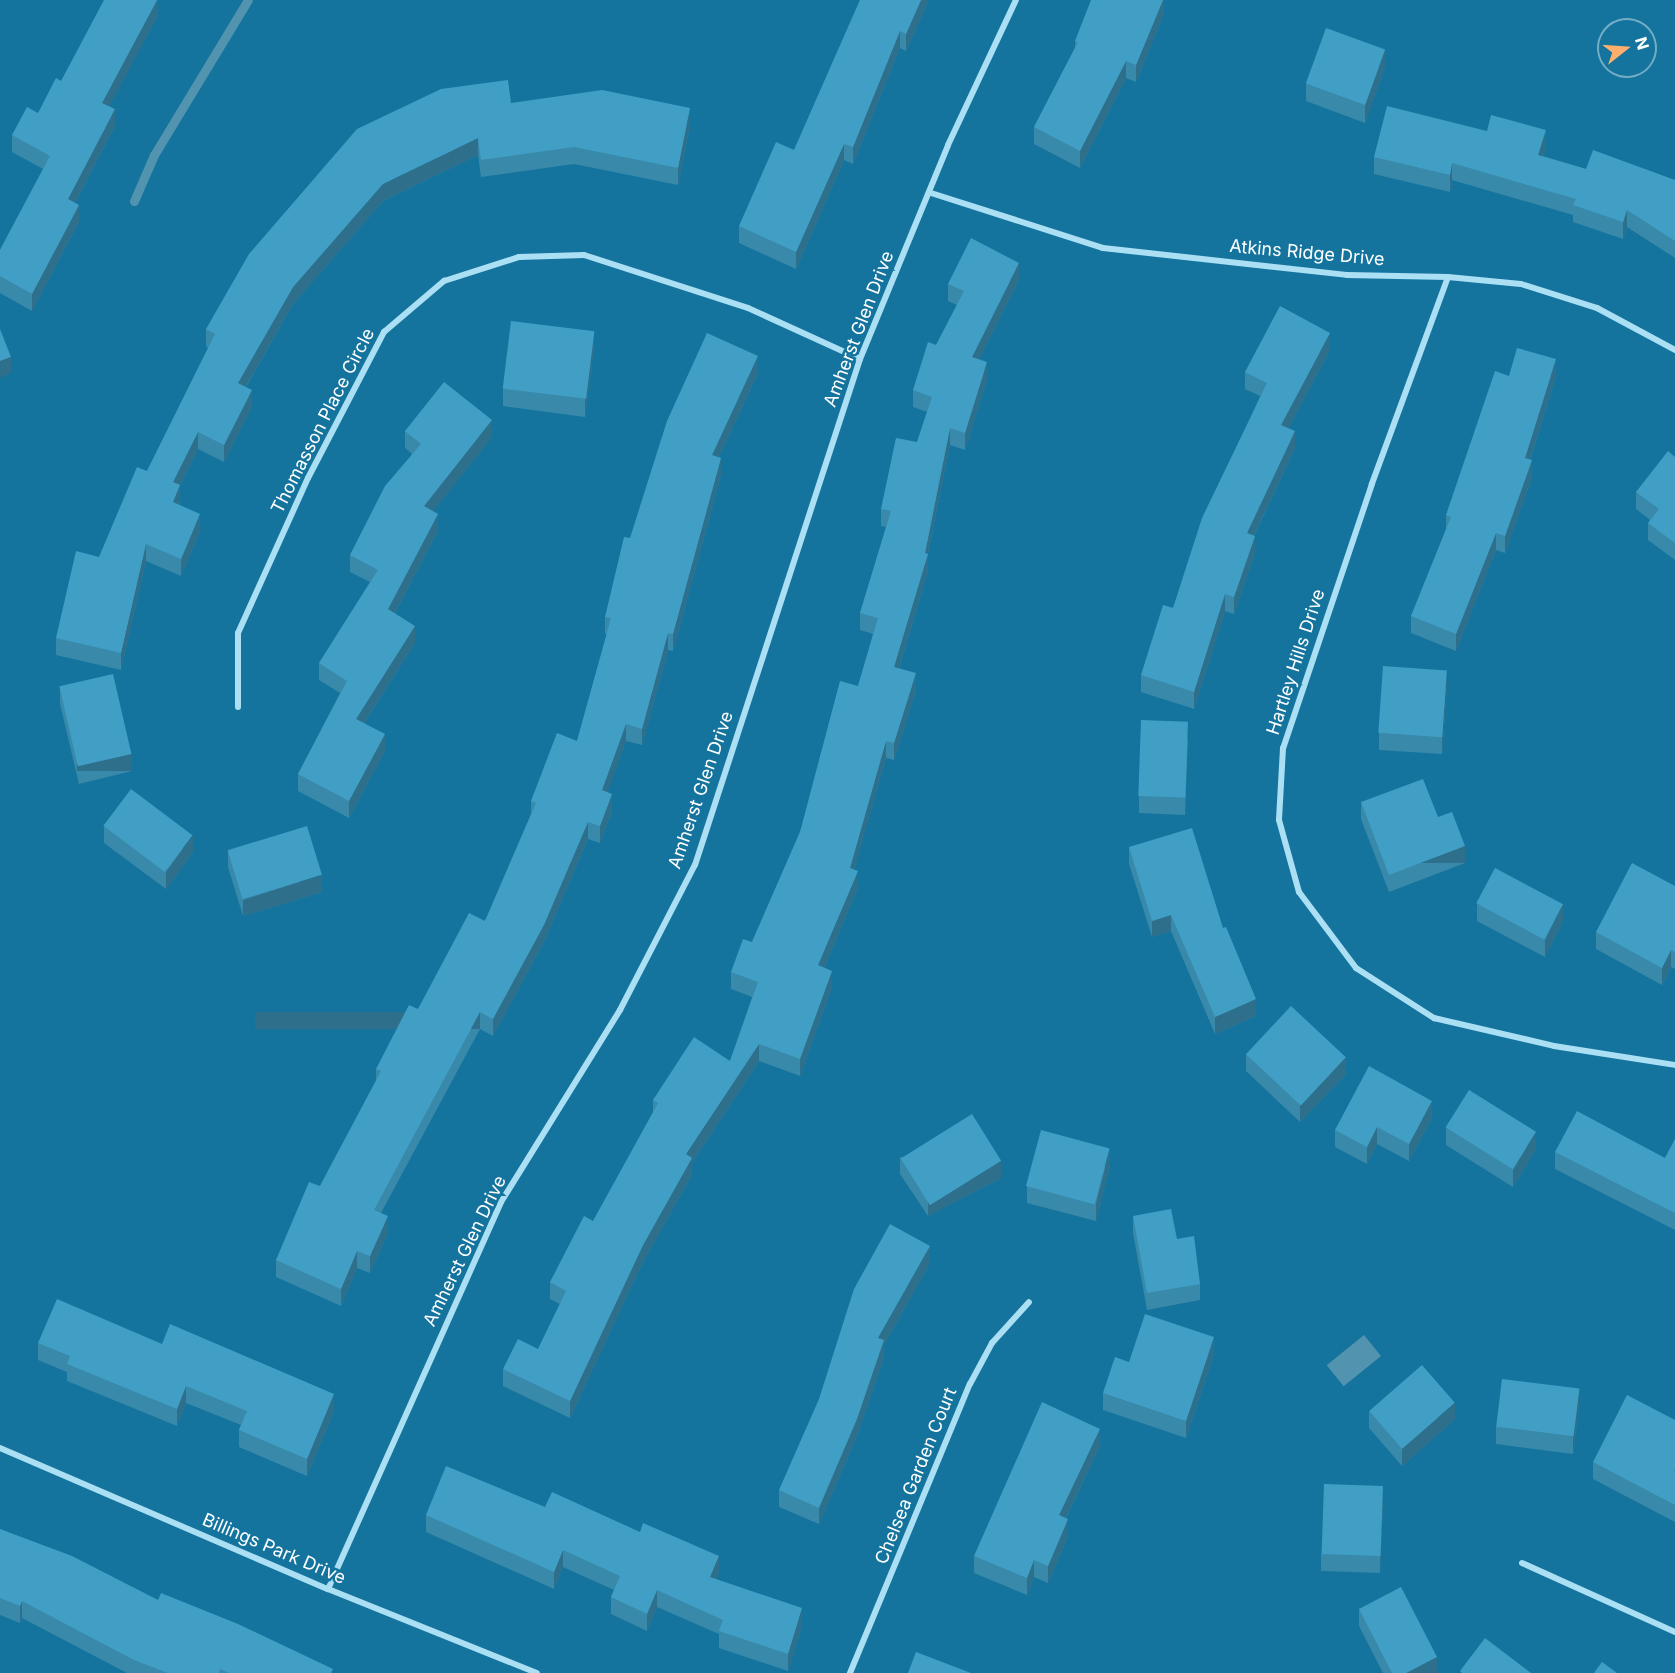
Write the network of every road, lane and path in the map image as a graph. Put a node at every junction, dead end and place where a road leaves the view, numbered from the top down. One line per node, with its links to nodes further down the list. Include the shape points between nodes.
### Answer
1 (1016, 0): 2 (street, Amherst Glen Drive)
2 (930, 193): 3 (street, Atkins Ridge Drive, via 1103,248 1347,275); 5 (street, Amherst Glen Drive)
3 (1448, 277): 4 (street, Atkins Ridge Drive, via 1521,284 1597,308); 7 (street, Hartley Hills Drive, via 1368,495 1283,748 1279,820 1299,892 1356,968 1434,1018 1554,1046)
4 (1675, 350)
5 (860, 359): 6 (street, Thomasson Place Circle, via 748,308 584,255 519,257 444,281 384,332 308,478 238,633); 11 (street, Amherst Glen Drive, via 695,865 620,1010 501,1202)
6 (238, 707)
7 (1675, 1065)
8 (1029, 1302): 14 (street, Chelsea Garden Court, via 992,1343 970,1384)
9 (0, 1448): 11 (street, Billings Park Drive)
10 (1521, 1563): 12 (street)
11 (328, 1589): 13 (street, Billings Park Drive)
12 (1675, 1632)
13 (537, 1673)
14 (850, 1673)

